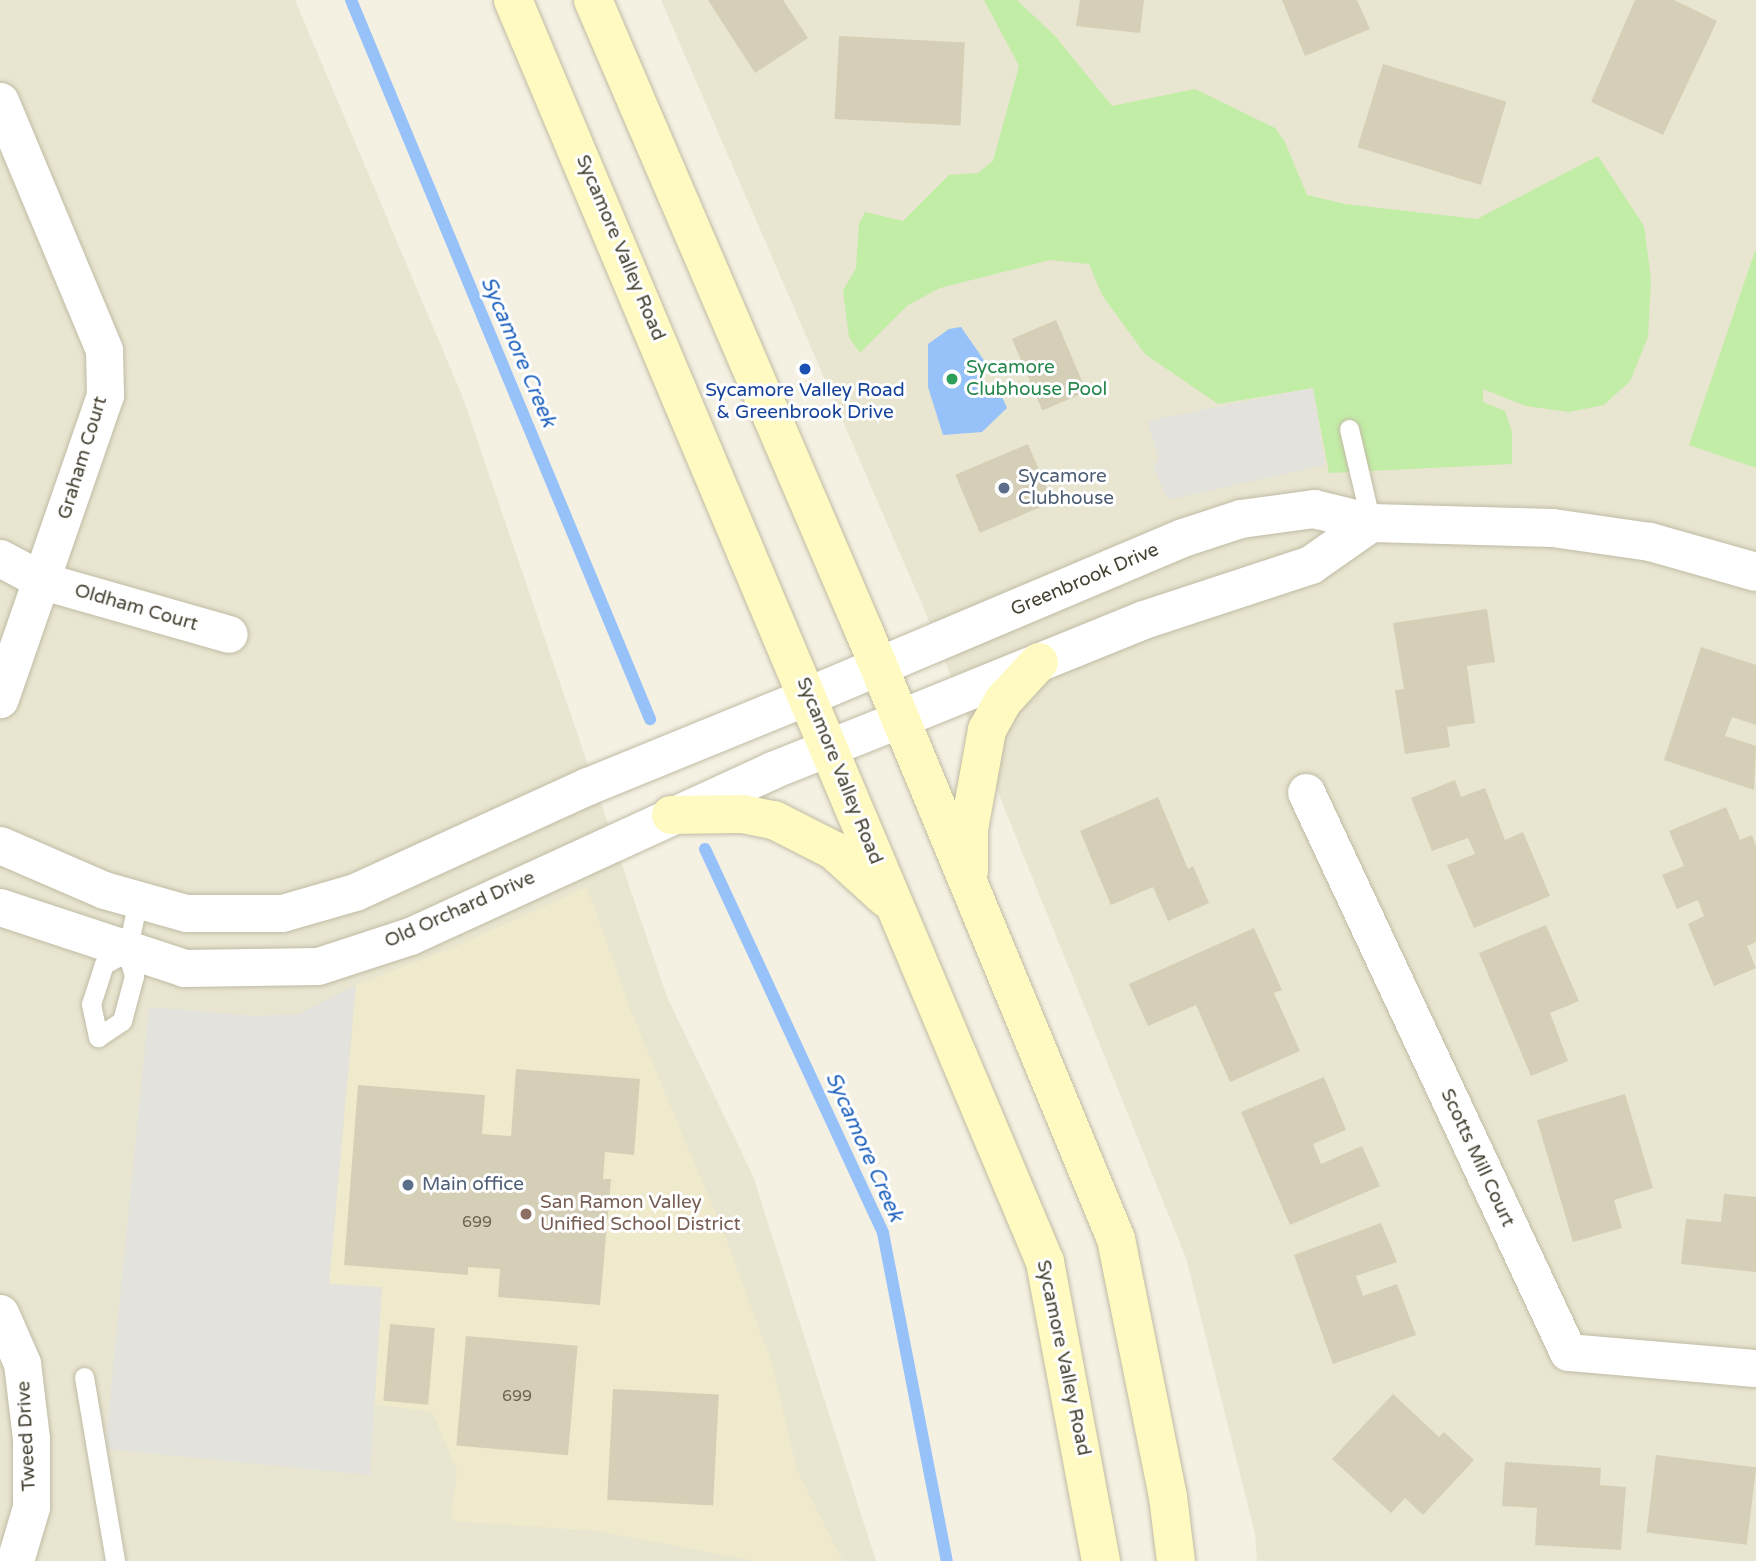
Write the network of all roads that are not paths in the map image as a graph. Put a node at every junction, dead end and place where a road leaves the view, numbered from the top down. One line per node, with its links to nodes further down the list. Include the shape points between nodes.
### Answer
1 (513, 0): 12 (main road, Sycamore Valley Road)
2 (593, 0): 11 (main road)
3 (0, 101): 8 (street, Graham Court, via 104,350 105,395)
4 (1349, 429): 5 (lane)
5 (1371, 523): 7 (street, Greenbrook Drive, via 1552,528 1650,542); 10 (street, via 1311,565 1144,620); 11 (street, Greenbrook Drive, via 1314,509 1241,519 1183,538)
6 (0, 558): 8 (street, Oldham Court)
7 (1756, 572)
8 (43, 581): 9 (street, Oldham Court); 13 (street, Graham Court)
9 (229, 634)
10 (1039, 662): 14 (street); 19 (main road, via 1003,701 987,730 968,829)
11 (879, 667): 12 (street, Greenbrook Drive); 14 (main road)
12 (808, 696): 15 (main road, Sycamore Valley Road); 20 (street, via 587,786 345,895 282,913 229,916 186,913)
13 (0, 699)
14 (900, 719): 15 (street, Old Orchard Drive); 19 (main road)
15 (830, 747): 17 (street, Old Orchard Drive); 21 (main road, Sycamore Valley Road)
16 (1306, 792): 25 (street, Scotts Mill Court, via 1568,1352)
17 (671, 816): 21 (main road, via 742,814 774,820 833,850); 23 (street, Old Orchard Drive, via 410,936 318,966 184,968)
18 (0, 845): 20 (street)
19 (970, 887): 30 (main road, via 1116,1239 1168,1497)
20 (138, 900): 23 (lane)
21 (893, 905): 29 (main road, Sycamore Valley Road, via 1045,1262)
22 (0, 907): 23 (street, Old Orchard Drive)
23 (127, 952)
24 (0, 1313): 27 (street, Tweed Drive, via 22,1363 31,1439 31,1507)
25 (1756, 1368)
26 (84, 1377): 28 (lane)
27 (15, 1561)
28 (115, 1561)
29 (1101, 1561)
30 (1176, 1561)

